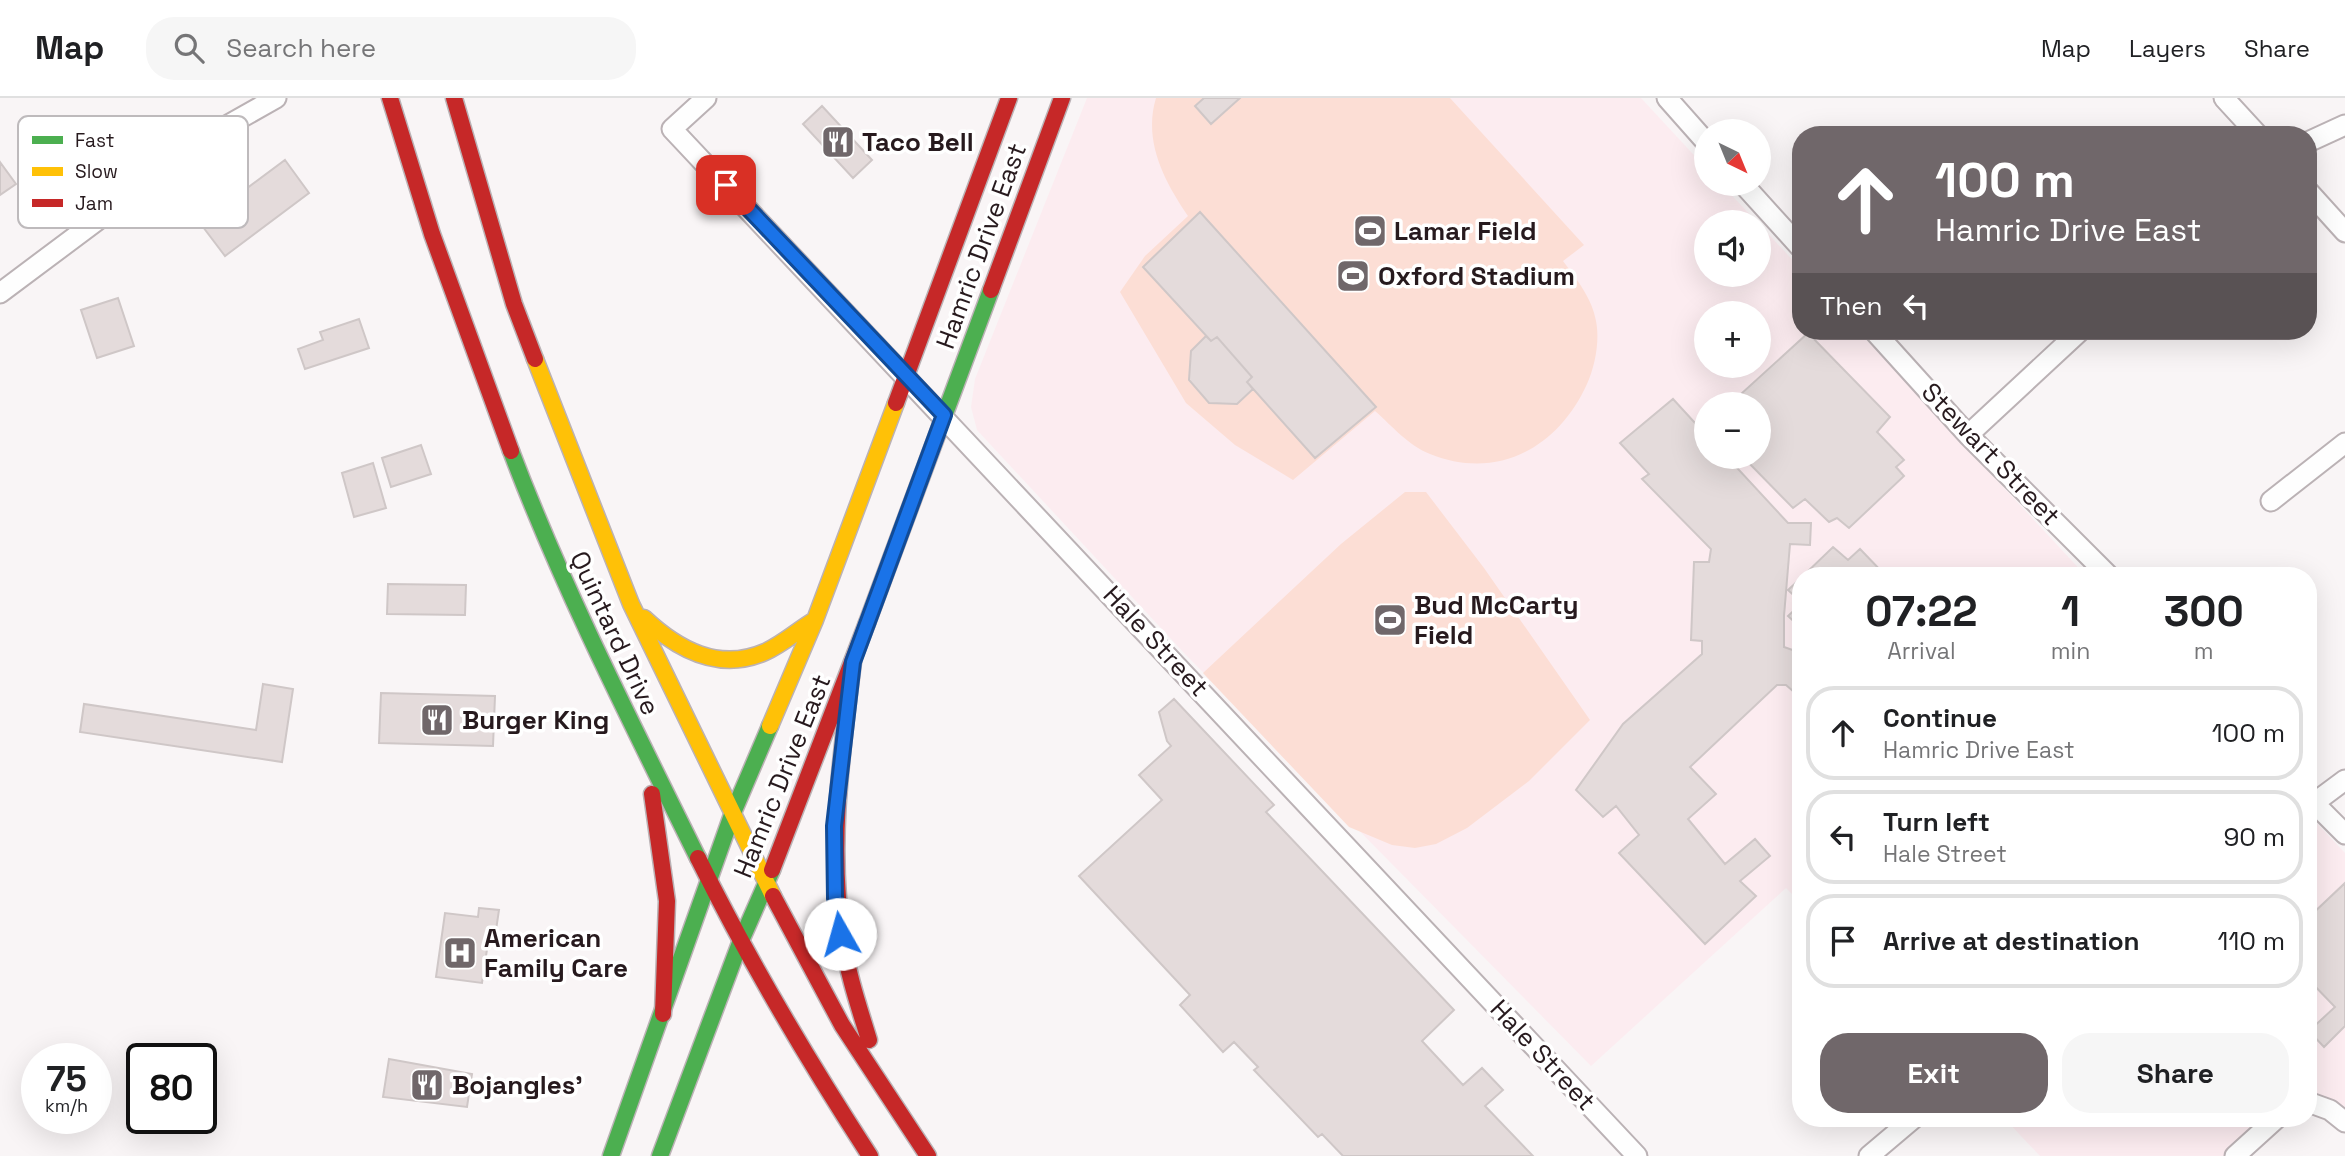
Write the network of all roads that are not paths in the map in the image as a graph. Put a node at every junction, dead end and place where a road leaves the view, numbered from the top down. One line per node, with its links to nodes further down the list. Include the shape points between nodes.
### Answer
1 (276, 98): 9 (street)
2 (390, 98): 31 (main road, Quintard Drive, via 432,234 540,527)
3 (454, 98): 28 (main road, Quintard Drive, via 514,304)
4 (706, 98): 22 (street, Hale Street, via 672,129)
5 (1010, 98): 22 (main road, Hamric Drive East)
6 (1062, 98): 23 (main road, Hamric Drive East)
7 (1667, 98): 12 (street)
8 (2224, 98): 11 (street)
9 (244, 116)
10 (2345, 125): 13 (street)
11 (2250, 126)
12 (1694, 128)
13 (2317, 138)
14 (1754, 196): 18 (street)
15 (2317, 201): 17 (street)
16 (87, 228): 19 (street)
17 (2345, 232)
18 (1792, 238)
19 (0, 293)
20 (1882, 340): 24 (street, Stewart Street)
21 (2070, 340): 24 (street)
22 (907, 376): 23 (street, Hale Street); 29 (main road, Hamric Drive East)
23 (944, 415): 30 (main road, Hamric Drive East); 49 (street, Hale Street)
24 (1968, 435): 27 (street, Stewart Street)
25 (2345, 443): 26 (street)
26 (2271, 501)
27 (2100, 567)
28 (631, 604): 29 (main road, via 676,646 718,660 765,652); 35 (main road, Quintard Drive)
29 (815, 620): 35 (main road, Hamric Drive East)
30 (853, 662): 38 (main road, Hamric Drive East); 45 (main road, via 834,826 840,934 870,1042)
31 (640, 746): 37 (main road, Quintard Drive); 40 (main road, via 665,876)
32 (2345, 780): 33 (street)
33 (2317, 796)
34 (2317, 806): 36 (street)
35 (733, 815): 37 (main road, Hamric Drive East); 38 (main road, Quintard Drive)
36 (2345, 834)
37 (710, 883): 39 (main road, Quintard Drive); 40 (main road, Hamric Drive East)
38 (765, 884): 39 (main road, Hamric Drive East); 45 (main road, Quintard Drive, via 842,1025)
39 (740, 943): 47 (main road, Hamric Drive East); 48 (main road, Quintard Drive)
40 (663, 1014): 46 (main road, Hamric Drive East)
41 (2317, 1105): 42 (street)
42 (2345, 1122)
43 (1903, 1127): 50 (street)
44 (2267, 1127): 51 (street)
45 (924, 1150)
46 (611, 1156)
47 (660, 1156)
48 (870, 1156)
49 (1637, 1156)
50 (1869, 1156)
51 (2235, 1156)

